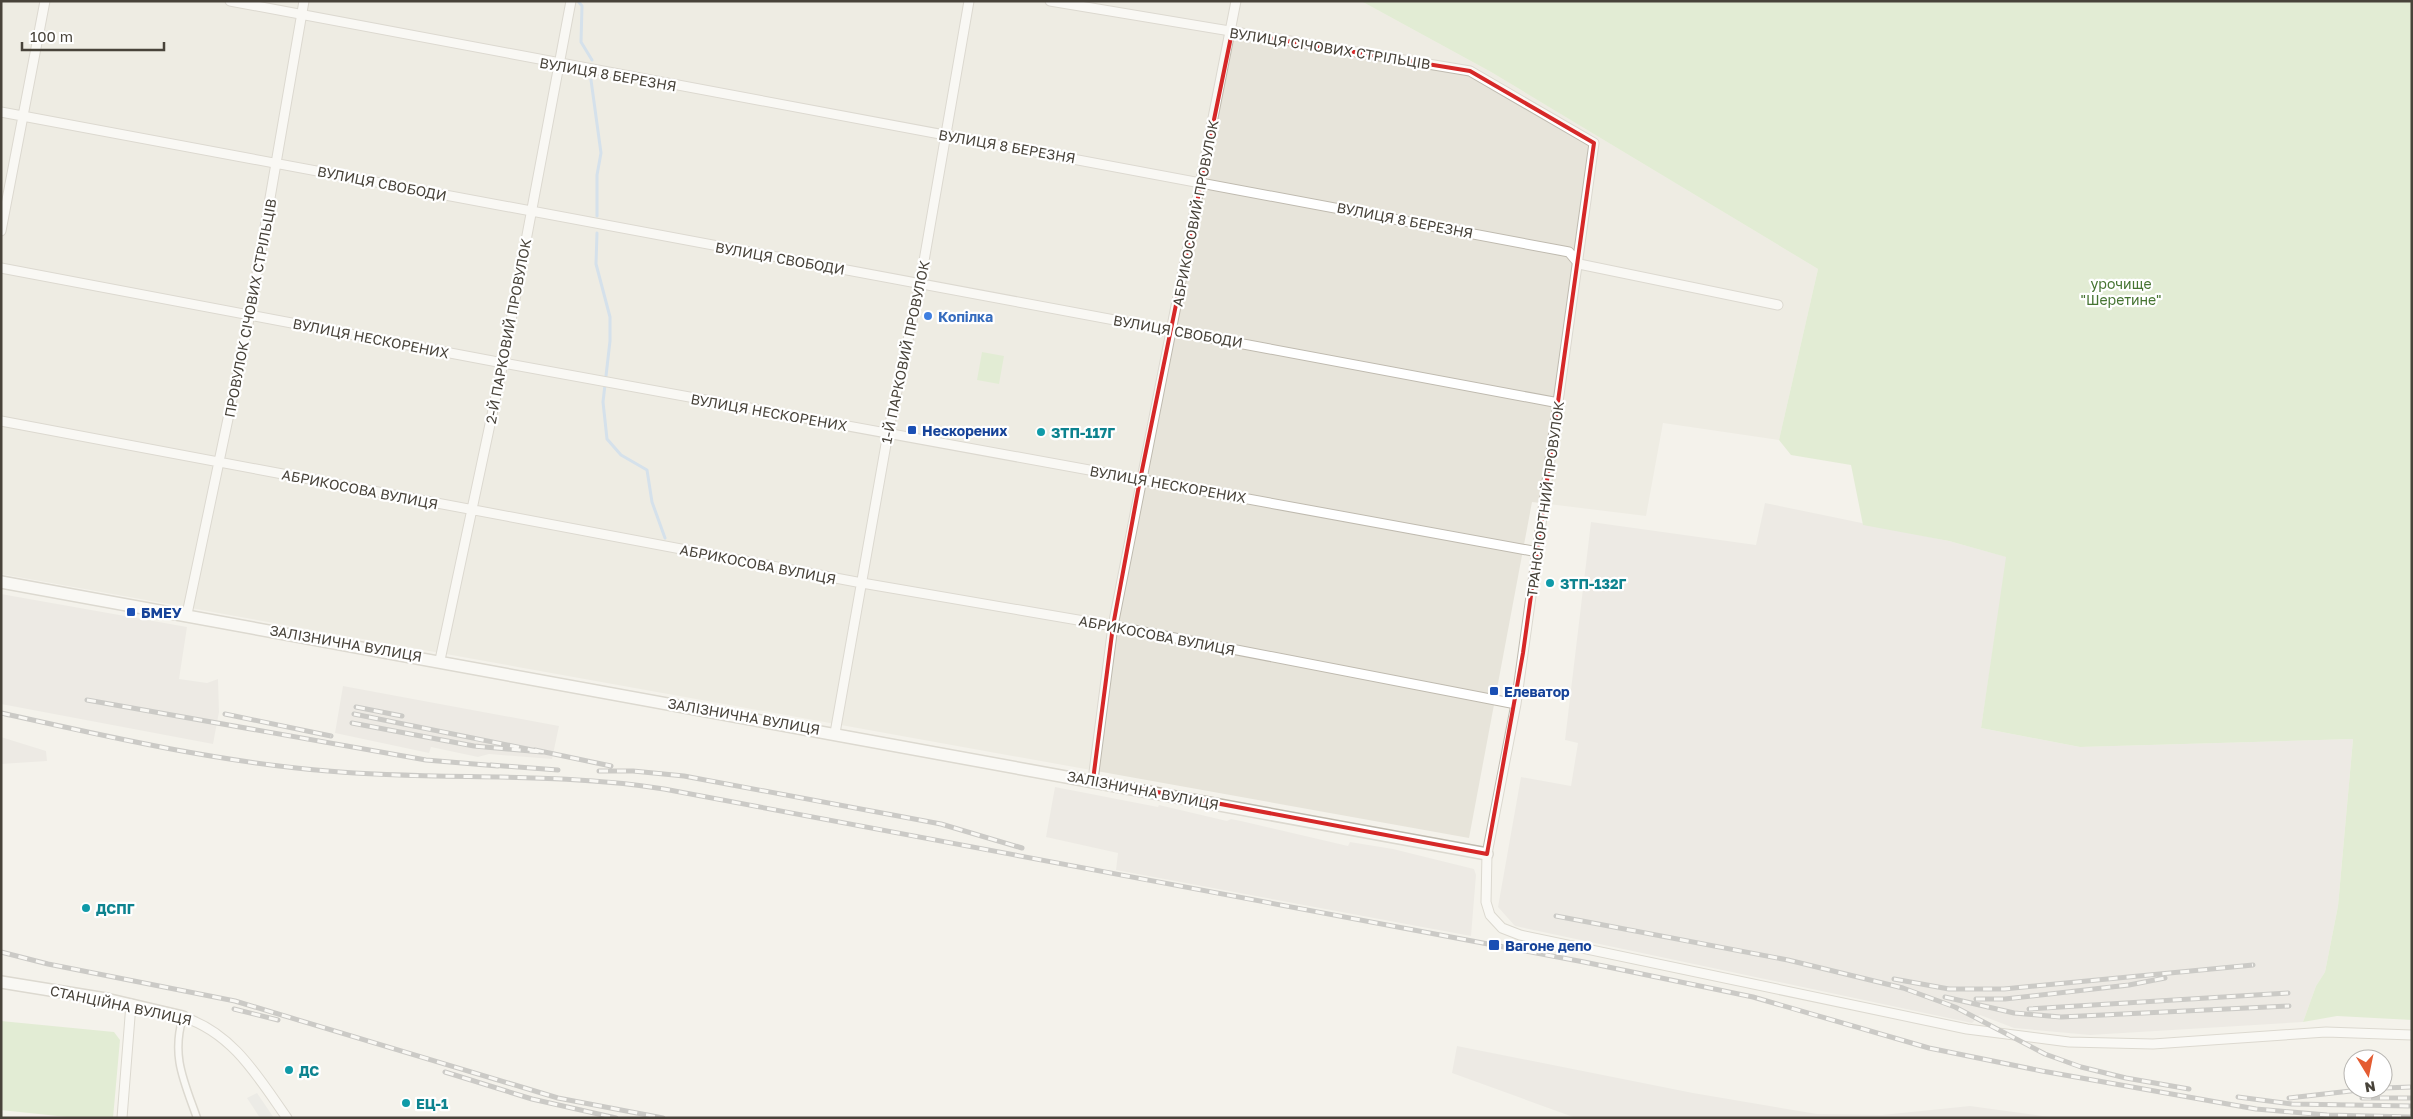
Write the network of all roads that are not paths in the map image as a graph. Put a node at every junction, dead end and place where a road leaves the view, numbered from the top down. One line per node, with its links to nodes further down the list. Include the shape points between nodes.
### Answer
1 (45, 1): 12 (street)
2 (230, 1): 8 (street, ВУЛИЦЯ 8 БЕРЕЗНЯ)
3 (304, 1): 8 (street, ПРОВУЛОК СІЧОВИХ СТРІЛЬЦІВ)
4 (571, 1): 10 (street, 2-Й ПАРКОВИЙ ПРОВУЛОК)
5 (969, 1): 13 (street, 1-Й ПАРКОВИЙ ПРОВУЛОК)
6 (1050, 1): 9 (street, ВУЛИЦЯ СІЧОВИХ СТРІЛЬЦІВ)
7 (1236, 1): 9 (street, АБРИКОСОВИЙ ПРОВУЛОК)
8 (302, 15): 10 (street, ВУЛИЦЯ 8 БЕРЕЗНЯ); 15 (street, ПРОВУЛОК СІЧОВИХ СТРІЛЬЦІВ)
9 (1232, 32): 14 (street, ВУЛИЦЯ СІЧОВИХ СТРІЛЬЦІВ, via 1470,71); 16 (street, АБРИКОСОВИЙ ПРОВУЛОК)
10 (559, 65): 13 (street, ВУЛИЦЯ 8 БЕРЕЗНЯ); 17 (street, 2-Й ПАРКОВИЙ ПРОВУЛОК)
11 (1, 112): 12 (street, ВУЛИЦЯ СВОБОДИ)
12 (24, 116): 15 (street, ВУЛИЦЯ СВОБОДИ); 18 (street)
13 (946, 136): 16 (street, ВУЛИЦЯ 8 БЕРЕЗНЯ); 21 (street, 1-Й ПАРКОВИЙ ПРОВУЛОК)
14 (1594, 142): 19 (street, ТРАНСПОРТНИЙ ПРОВУЛОК)
15 (277, 162): 17 (street, ВУЛИЦЯ СВОБОДИ); 23 (street, ПРОВУЛОК СІЧОВИХ СТРІЛЬЦІВ)
16 (1201, 181): 19 (street, ВУЛИЦЯ 8 БЕРЕЗНЯ, via 1569,252); 24 (street, АБРИКОСОВИЙ ПРОВУЛОК)
17 (532, 212): 21 (street, ВУЛИЦЯ СВОБОДИ); 25 (street, 2-Й ПАРКОВИЙ ПРОВУЛОК)
18 (1, 231)
19 (1579, 264): 22 (street, ВУЛИЦЯ 8 БЕРЕЗНЯ); 26 (street, ТРАНСПОРТНИЙ ПРОВУЛОК)
20 (1, 268): 23 (street, ВУЛИЦЯ НЕСКОРЕНИХ)
21 (920, 284): 24 (street, ВУЛИЦЯ СВОБОДИ); 28 (street, 1-Й ПАРКОВИЙ ПРОВУЛОК)
22 (1778, 305)
23 (250, 314): 25 (street, ВУЛИЦЯ НЕСКОРЕНИХ); 29 (street, ПРОВУЛОК СІЧОВИХ СТРІЛЬЦІВ)
24 (1172, 330): 26 (street, ВУЛИЦЯ СВОБОДИ); 30 (street, АБРИКОСОВИЙ ПРОВУЛОК)
25 (502, 363): 28 (street, ВУЛИЦЯ НЕСКОРЕНИХ); 31 (street, 2-Й ПАРКОВИЙ ПРОВУЛОК)
26 (1559, 403): 32 (street, ТРАНСПОРТНИЙ ПРОВУЛОК)
27 (1, 421): 29 (street, АБРИКОСОВА ВУЛИЦЯ)
28 (888, 434): 30 (street, ВУЛИЦЯ НЕСКОРЕНИХ); 34 (street, 1-Й ПАРКОВИЙ ПРОВУЛОК)
29 (220, 462): 31 (street, АБРИКОСОВА ВУЛИЦЯ); 35 (street, ПРОВУЛОК СІЧОВИХ СТРІЛЬЦІВ)
30 (1140, 480): 32 (street, ВУЛИЦЯ НЕСКОРЕНИХ); 36 (street, АБРИКОСОВИЙ ПРОВУЛОК)
31 (472, 510): 34 (street, АБРИКОСОВА ВУЛИЦЯ); 37 (street, 2-Й ПАРКОВИЙ ПРОВУЛОК)
32 (1538, 552): 38 (street, ТРАНСПОРТНИЙ ПРОВУЛОК)
33 (1, 582): 35 (street, ЗАЛІЗНИЧНА ВУЛИЦЯ)
34 (862, 583): 36 (street, АБРИКОСОВА ВУЛИЦЯ); 39 (street, 1-Й ПАРКОВИЙ ПРОВУЛОК)
35 (187, 614): 37 (street, ЗАЛІЗНИЧНА ВУЛИЦЯ)
36 (1114, 626): 38 (street, АБРИКОСОВА ВУЛИЦЯ); 40 (street, АБРИКОСОВИЙ ПРОВУЛОК)
37 (440, 660): 39 (street, ЗАЛІЗНИЧНА ВУЛИЦЯ)
38 (1516, 704): 41 (street, ТРАНСПОРТНИЙ ПРОВУЛОК)
39 (835, 733): 40 (street, ЗАЛІЗНИЧНА ВУЛИЦЯ)
40 (1093, 780): 41 (street, ЗАЛІЗНИЧНА ВУЛИЦЯ)
41 (1487, 854): 45 (street, ТРАНСПОРТНИЙ ПРОВУЛОК, via 1486,902 1490,915 1510,932 1967,1029 2112,1044 2308,1032)
42 (1, 982): 43 (street, СТАНЦІЙНА ВУЛИЦЯ)
43 (130, 1004): 44 (street, СТАНЦІЙНА ВУЛИЦЯ); 46 (street)
44 (183, 1017): 47 (street, via 176,1053); 48 (street, СТАНЦІЙНА ВУЛИЦЯ, via 206,1026 226,1040 241,1055)
45 (2412, 1035)
46 (122, 1118)
47 (197, 1118)
48 (287, 1118)

